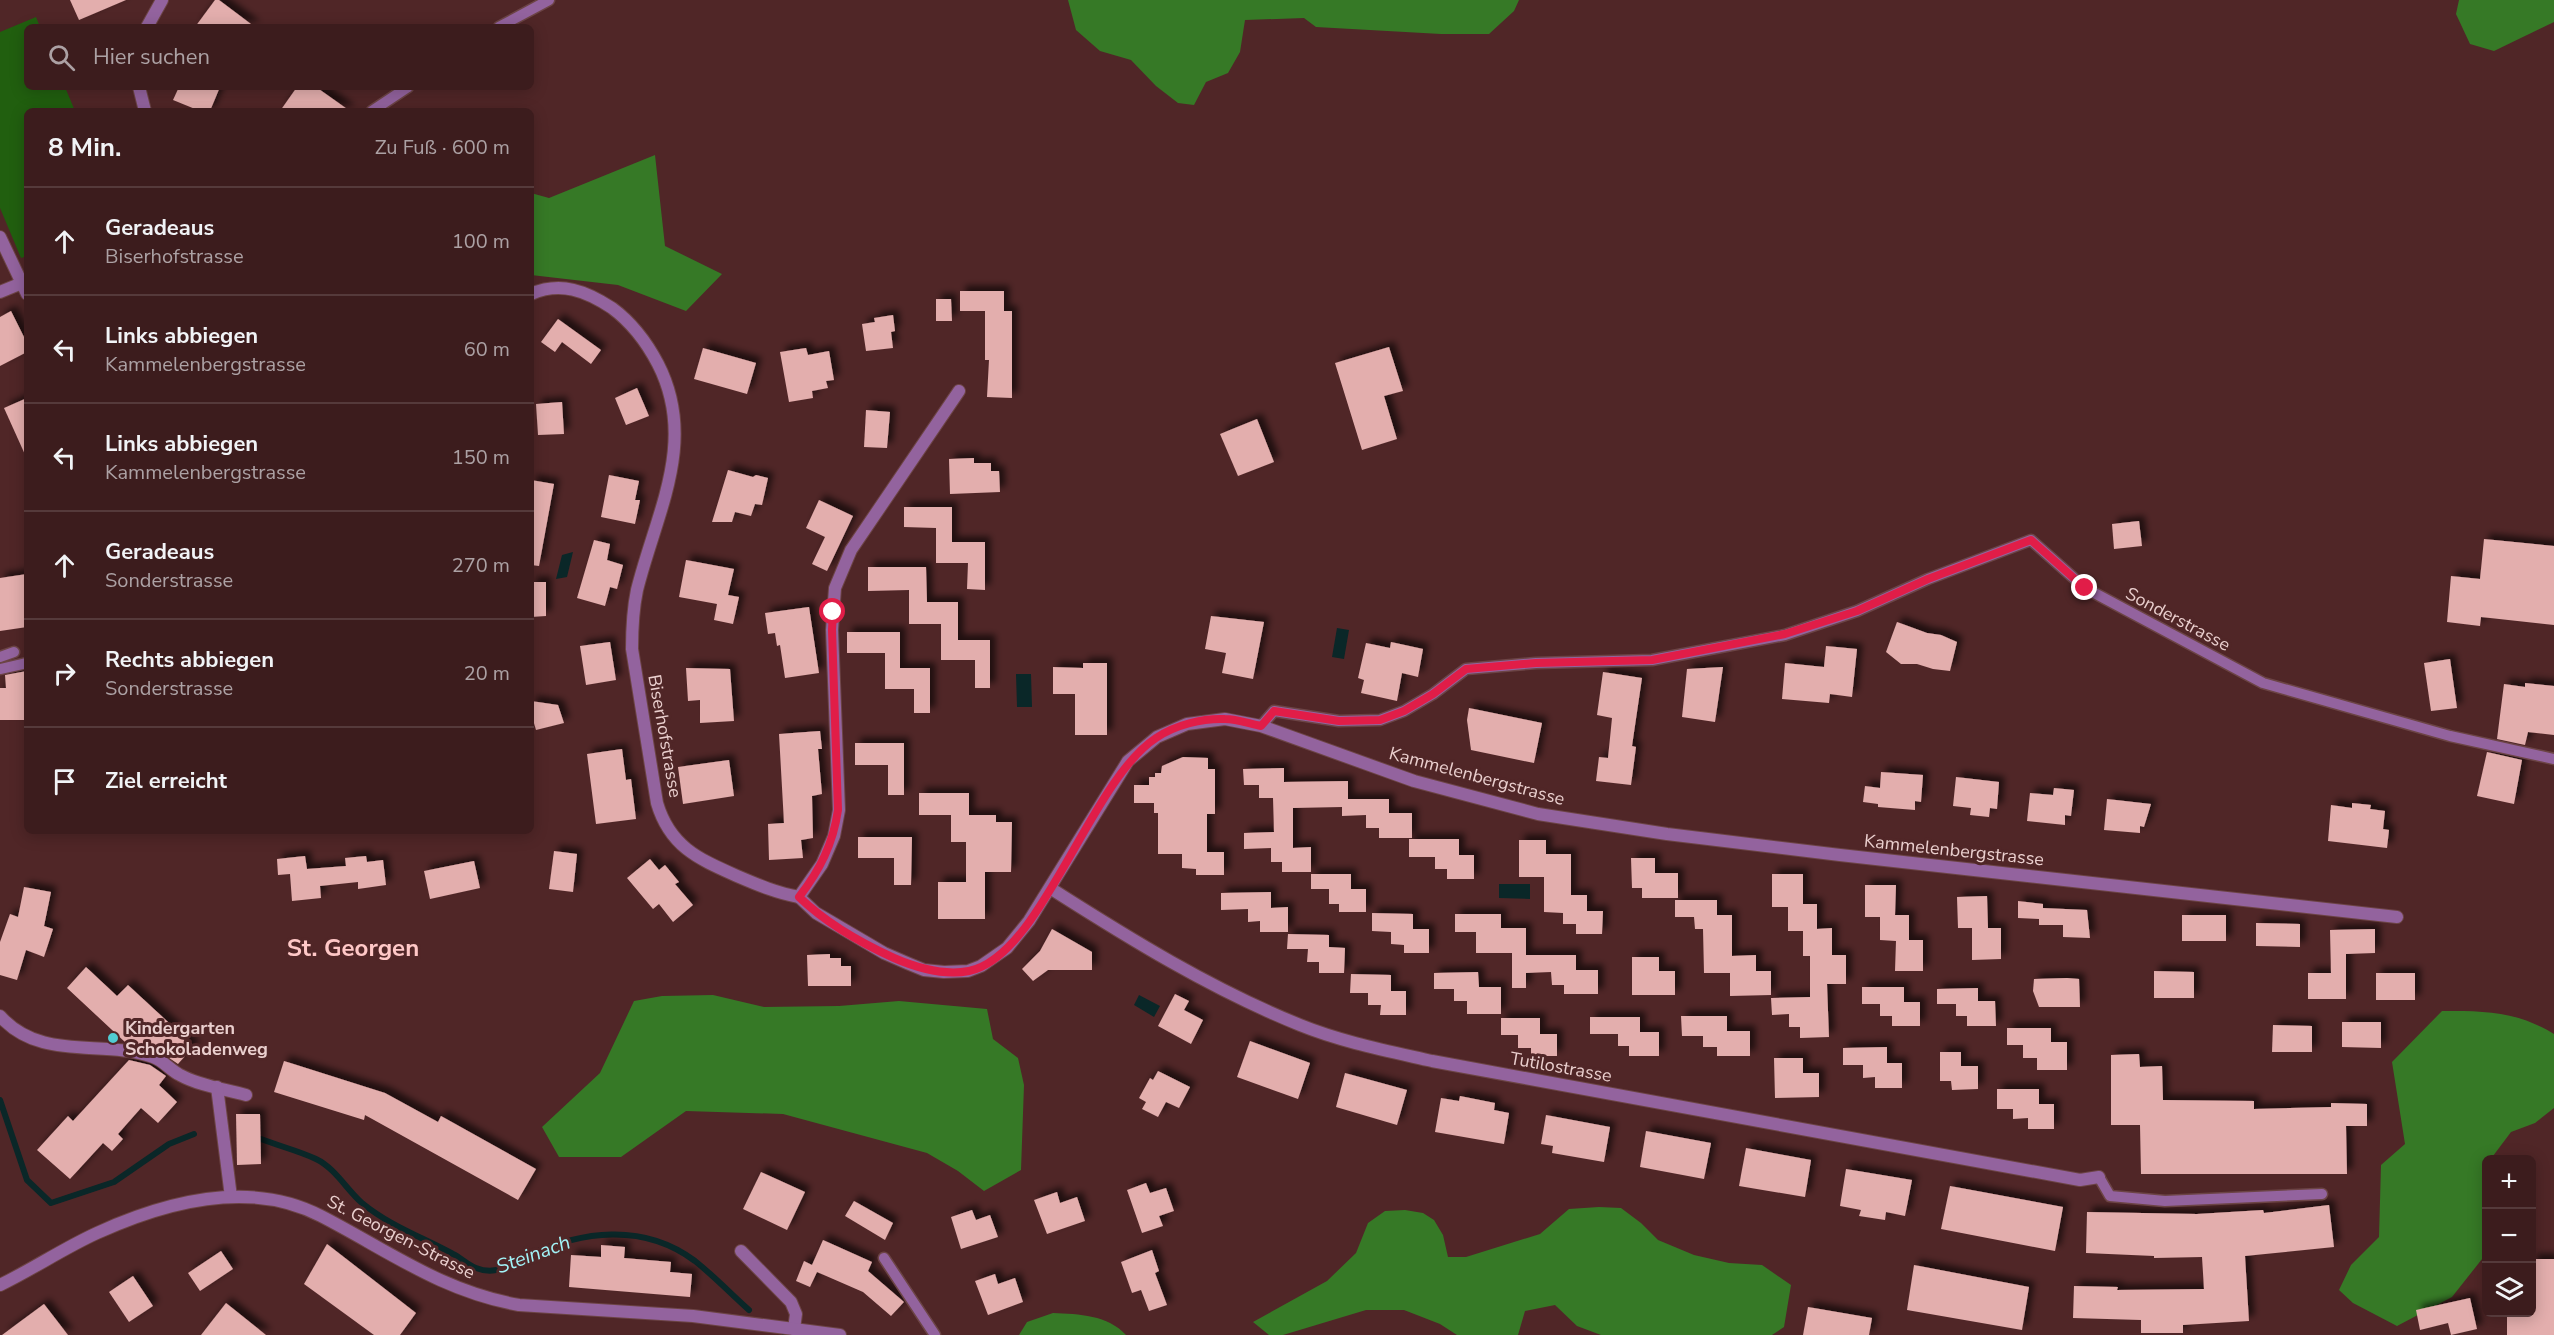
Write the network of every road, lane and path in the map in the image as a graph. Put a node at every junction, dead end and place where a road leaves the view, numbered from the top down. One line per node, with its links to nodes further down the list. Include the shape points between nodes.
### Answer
1 (162, 0): 3 (street)
2 (549, 0): 4 (lane)
3 (149, 24)
4 (505, 24)
5 (140, 90): 7 (street)
6 (404, 90): 8 (lane)
7 (144, 108)
8 (376, 108)
9 (0, 237): 10 (street)
10 (24, 286)
11 (24, 288): 12 (street)
12 (0, 292)
13 (534, 293): 22 (street, Biserhofstrasse, via 558,287 582,291 620,315 654,356 670,397 675,456 637,591 632,628 651,770 662,819 698,858 777,893)
14 (959, 391): 22 (street, via 851,550 835,588 832,630 838,810 834,836 822,864)
15 (14, 652): 16 (lane)
16 (0, 657)
17 (24, 664): 18 (lane)
18 (0, 669)
19 (1261, 726): 20 (lane, Sonderstrasse, via 1274,711 1339,721 1380,720 1433,694 1466,669 1652,660 1785,634 1857,611 2031,540 2085,588 2263,683 2450,736); 21 (street, Kammelenbergstrasse, via 1225,719 1187,724 1157,737 1128,761); 23 (street, Kammelenbergstrasse, via 1414,781 1538,814 1828,854)
20 (2554, 759)
21 (1050, 888): 22 (street, Kammelenbergstrasse, via 1007,948 968,971 924,970 884,953 816,913); 27 (street, Tutilostrasse, via 1222,990 1301,1025 1358,1044 1432,1061 2080,1180)
22 (799, 897)
23 (2397, 917)
24 (0, 1016): 25 (street, via 27,1038 144,1055 161,1061 180,1075)
25 (217, 1087): 26 (street); 29 (street)
26 (246, 1095)
27 (2099, 1177): 28 (lane, via 2110,1196 2165,1201)
28 (2322, 1194)
29 (231, 1197): 32 (street, St. Georgen-Strasse, via 174,1206 120,1223); 34 (street, St. Georgen-Strasse, via 277,1200 306,1209 447,1284 494,1300 528,1306 693,1316)
30 (741, 1251): 33 (street, via 791,1302 796,1314)
31 (884, 1258): 36 (lane)
32 (0, 1285)
33 (792, 1329): 34 (street, St. Georgen-Strasse); 35 (street, St. Georgen-Strasse)
34 (762, 1330)
35 (840, 1335)
36 (935, 1335)

